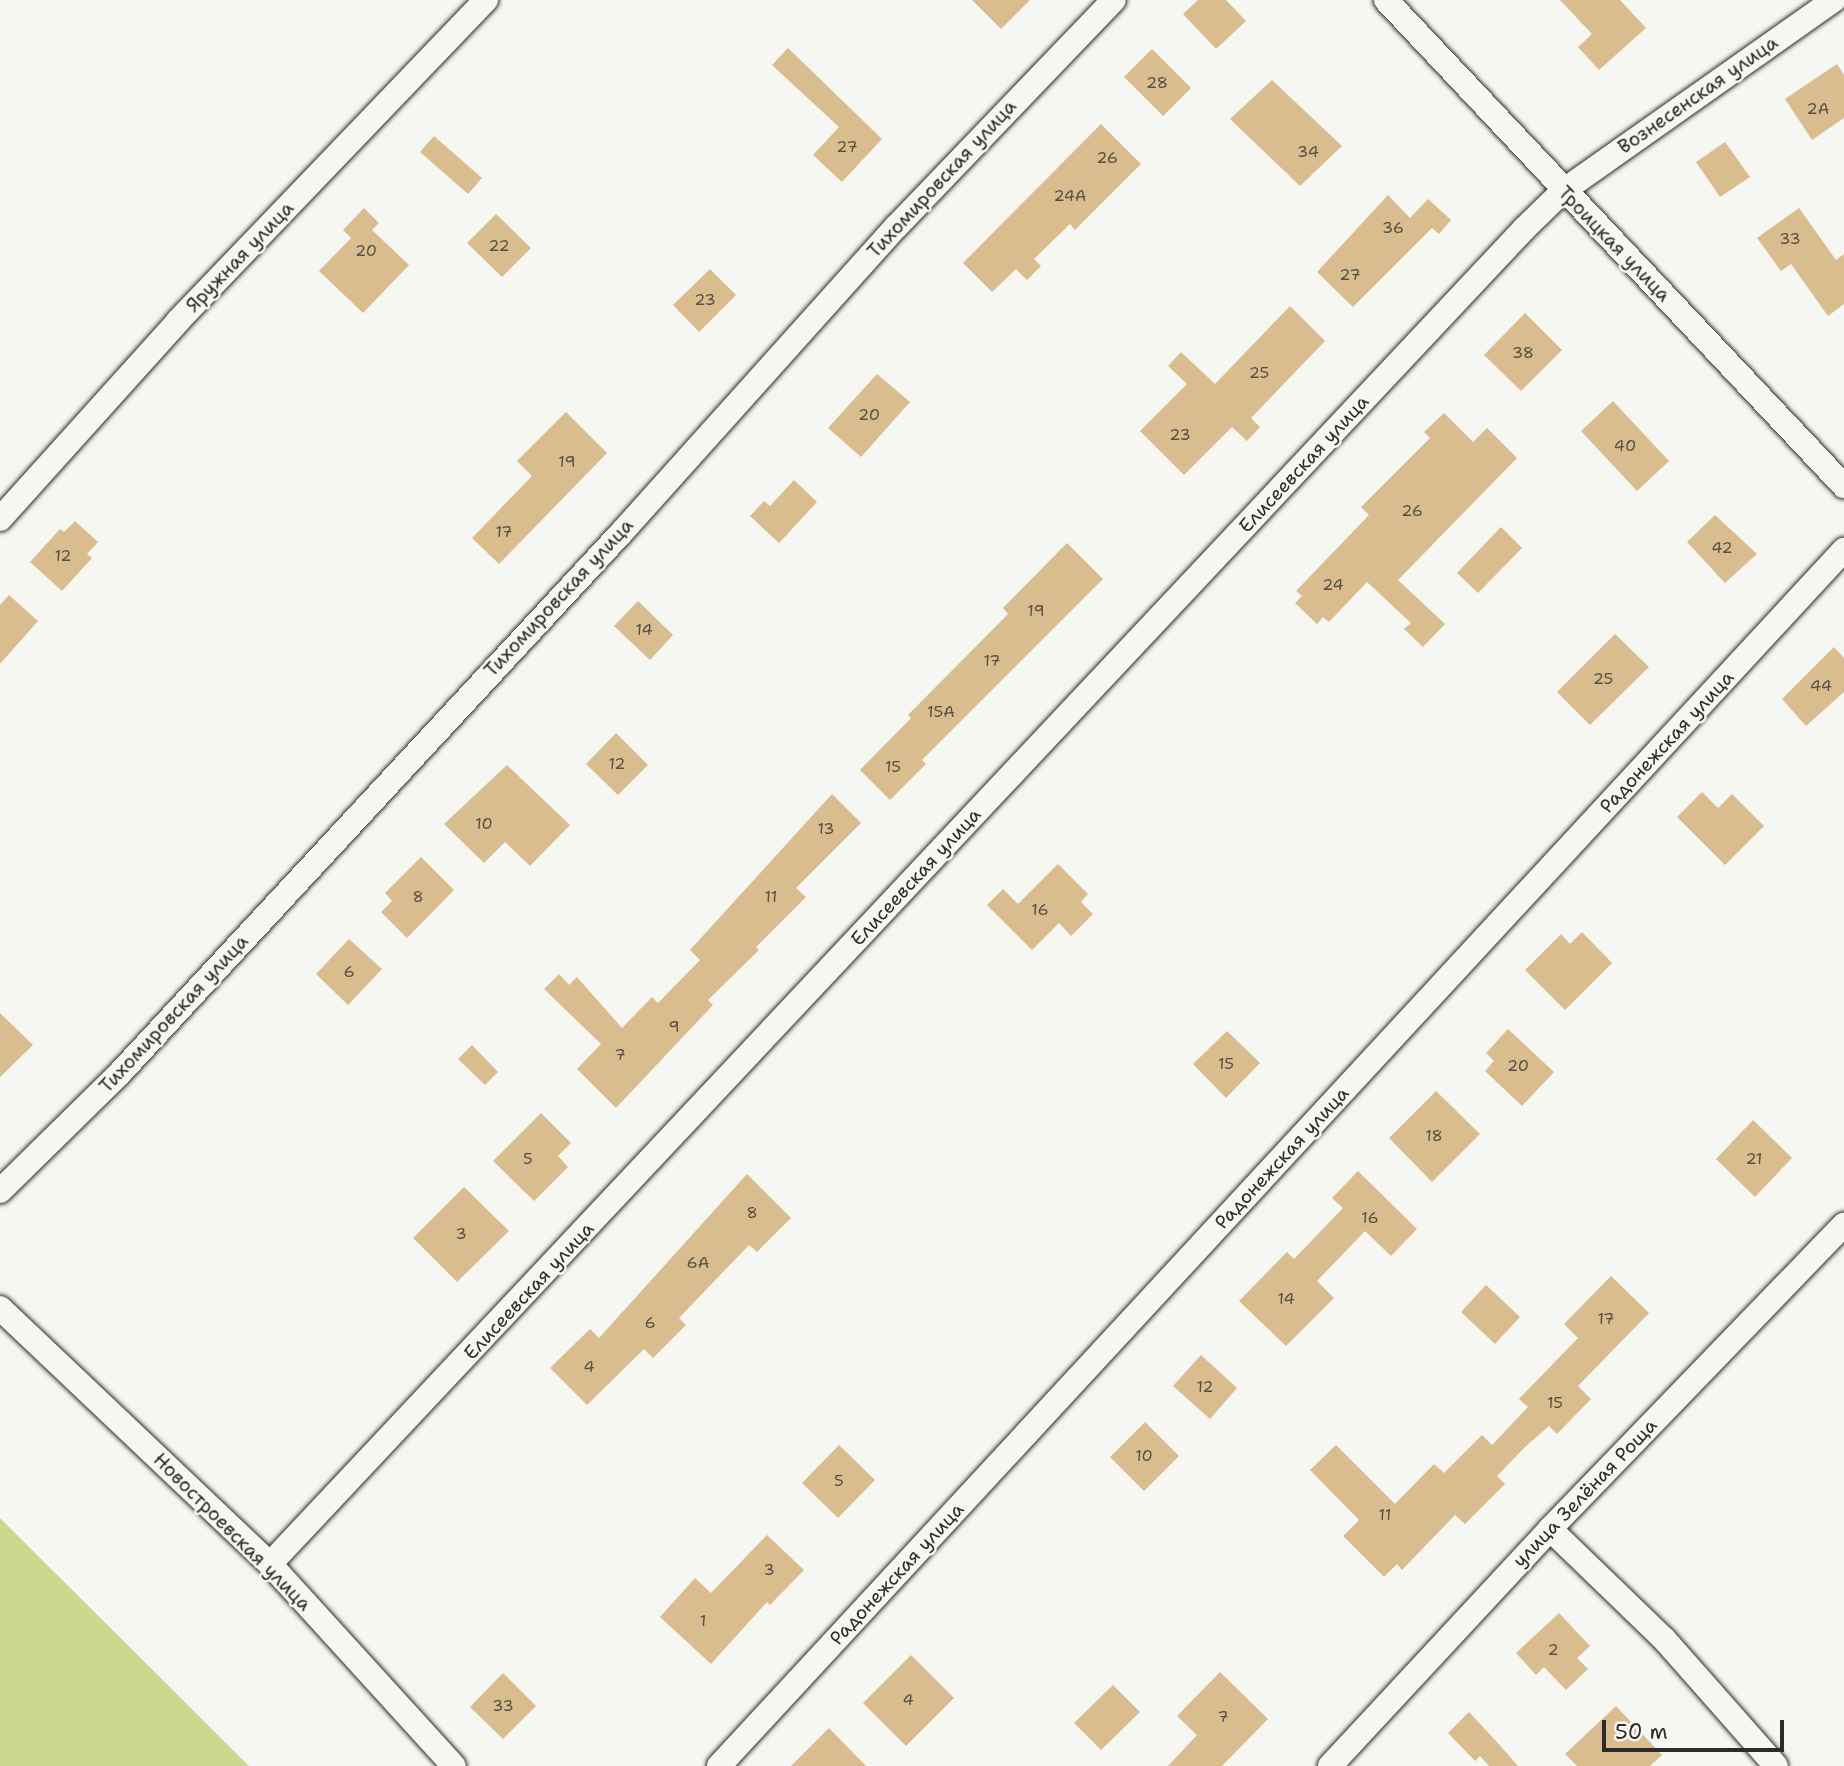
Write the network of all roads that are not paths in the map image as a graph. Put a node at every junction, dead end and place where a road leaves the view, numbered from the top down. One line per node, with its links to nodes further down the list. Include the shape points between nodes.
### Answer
1 (486, 0): 7 (street, Яружная улица, via 178,321)
2 (1114, 0): 9 (street, Тихомировская улица, via 897,226 622,532 120,1073)
3 (1386, 0): 5 (street, Троицкая улица)
4 (1834, 0): 5 (street, Вознесенская улица)
5 (1563, 191): 6 (street, Троицкая улица); 13 (street, Елисеевская улица)
6 (1844, 486)
7 (0, 519)
8 (1844, 550): 15 (street, Радонежская улица)
9 (0, 1191)
10 (1844, 1225): 12 (street, улица Зелёная Роща)
11 (0, 1308): 13 (street, Новостроевская улица)
12 (1550, 1529): 16 (street, улица Зелёная Роща); 17 (street, via 1664,1639)
13 (270, 1564): 14 (street, Новостроевская улица)
14 (454, 1766)
15 (719, 1766)
16 (1330, 1766)
17 (1776, 1766)

